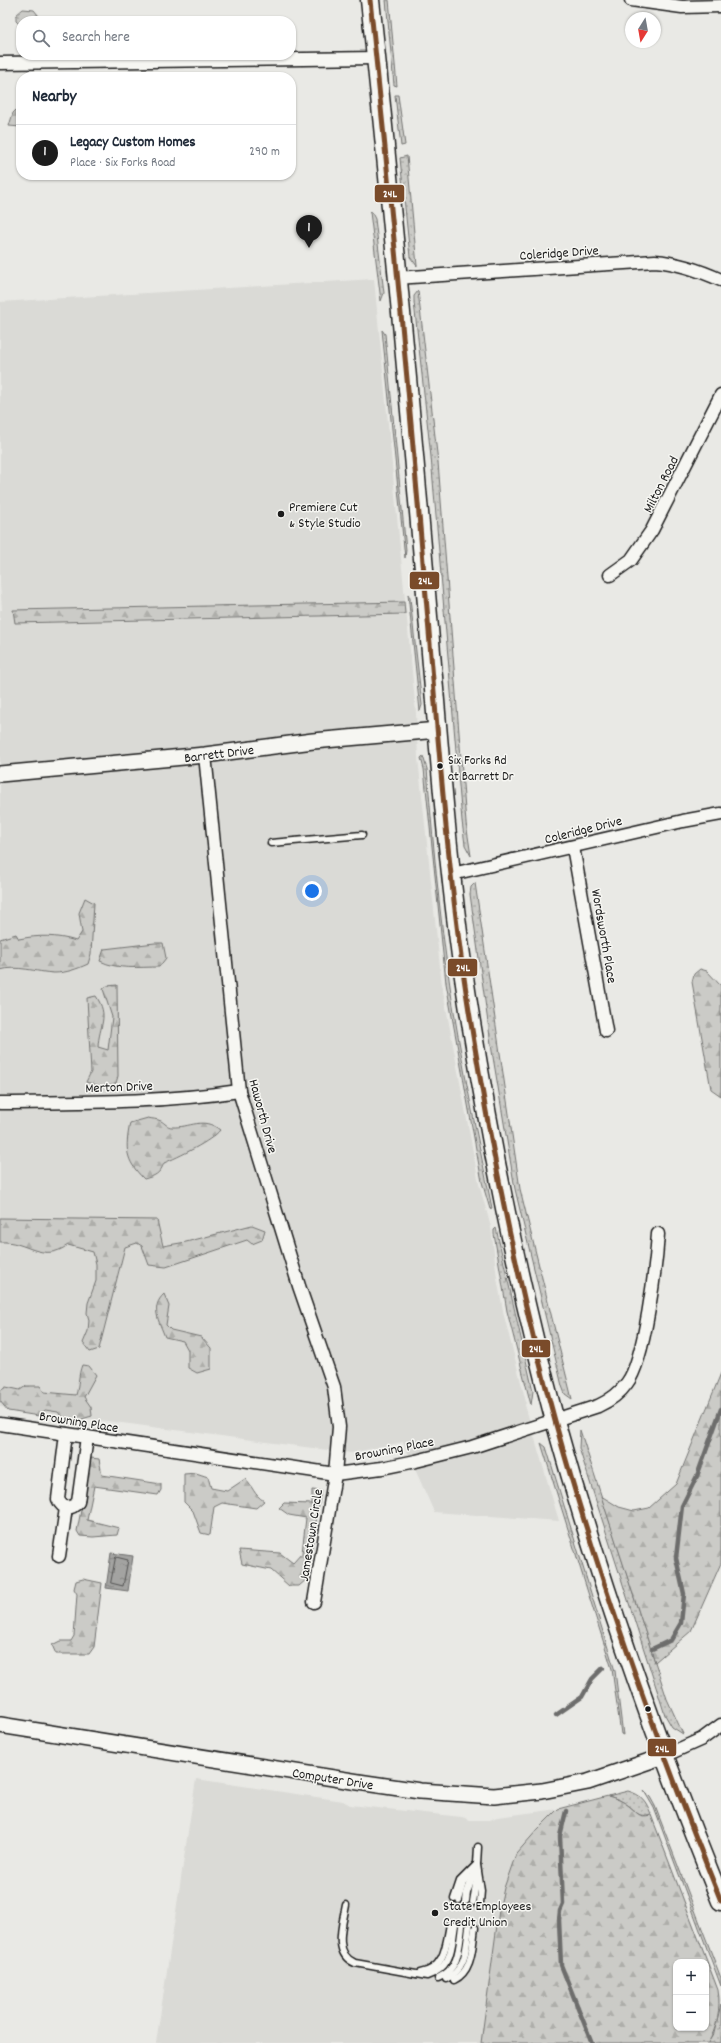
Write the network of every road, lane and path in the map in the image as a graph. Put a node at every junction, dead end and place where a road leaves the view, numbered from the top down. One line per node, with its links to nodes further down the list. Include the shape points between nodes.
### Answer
1 (370, 0): 4 (main road)
2 (631, 0): 3 (street, via 682,7)
3 (721, 6)
4 (376, 58): 5 (street); 8 (main road)
5 (296, 59)
6 (188, 60): 7 (street)
7 (0, 62)
8 (396, 278): 9 (street, Coleridge Drive, via 655,261 696,268); 12 (main road)
9 (721, 280)
10 (721, 395): 11 (street, Milton Road, via 652,530 631,560)
11 (610, 575)
12 (438, 730): 13 (street, Barrett Drive, via 313,741); 19 (main road)
13 (205, 755): 14 (street, Barrett Drive); 21 (street, Haworth Drive)
14 (0, 774)
15 (721, 814): 18 (street, Coleridge Drive)
16 (362, 835): 17 (lane)
17 (272, 843)
18 (573, 847): 19 (street, Coleridge Drive); 20 (street, Wordsworth Place)
19 (452, 874): 24 (main road, via 468,1006 488,1123)
20 (606, 1031)
21 (239, 1091): 22 (street, Merton Drive, via 133,1101); 28 (street, Haworth Drive, via 299,1286 334,1387 340,1427)
22 (0, 1103)
23 (658, 1234): 24 (street, Browning Place, via 657,1254 640,1350 627,1383 610,1400 584,1412)
24 (555, 1420): 28 (street, Browning Place, via 416,1461); 34 (main road, via 586,1528)
25 (0, 1424): 26 (street, Browning Place)
26 (66, 1434): 27 (street, Browning Place); 29 (street, via 58,1499)
27 (87, 1437): 28 (street, Browning Place); 29 (street, via 78,1502)
28 (335, 1474): 31 (street, Jamestown Circle)
29 (66, 1508): 30 (street)
30 (59, 1556)
31 (314, 1602)
32 (0, 1725): 34 (street, Computer Drive, via 373,1784 480,1797 542,1791 588,1782)
33 (721, 1725): 34 (street, via 702,1738)
34 (664, 1756): 39 (main road)
35 (478, 1847): 36 (lane)
36 (477, 1864): 37 (lane); 37 (lane, via 467,1893 469,1901); 38 (lane)
37 (478, 1873): 40 (lane)
38 (456, 1900)
39 (721, 1901)
40 (480, 1903)
41 (346, 1905): 42 (lane, via 341,1947 348,1960 355,1963 428,1976 444,1966 450,1954)
42 (452, 1925)
43 (469, 1927): 44 (lane, via 455,1963 448,1973); 45 (lane, via 462,1964 455,1974); 46 (lane, via 468,1966 462,1975)
44 (438, 1978)
45 (446, 1979)
46 (454, 1980)

